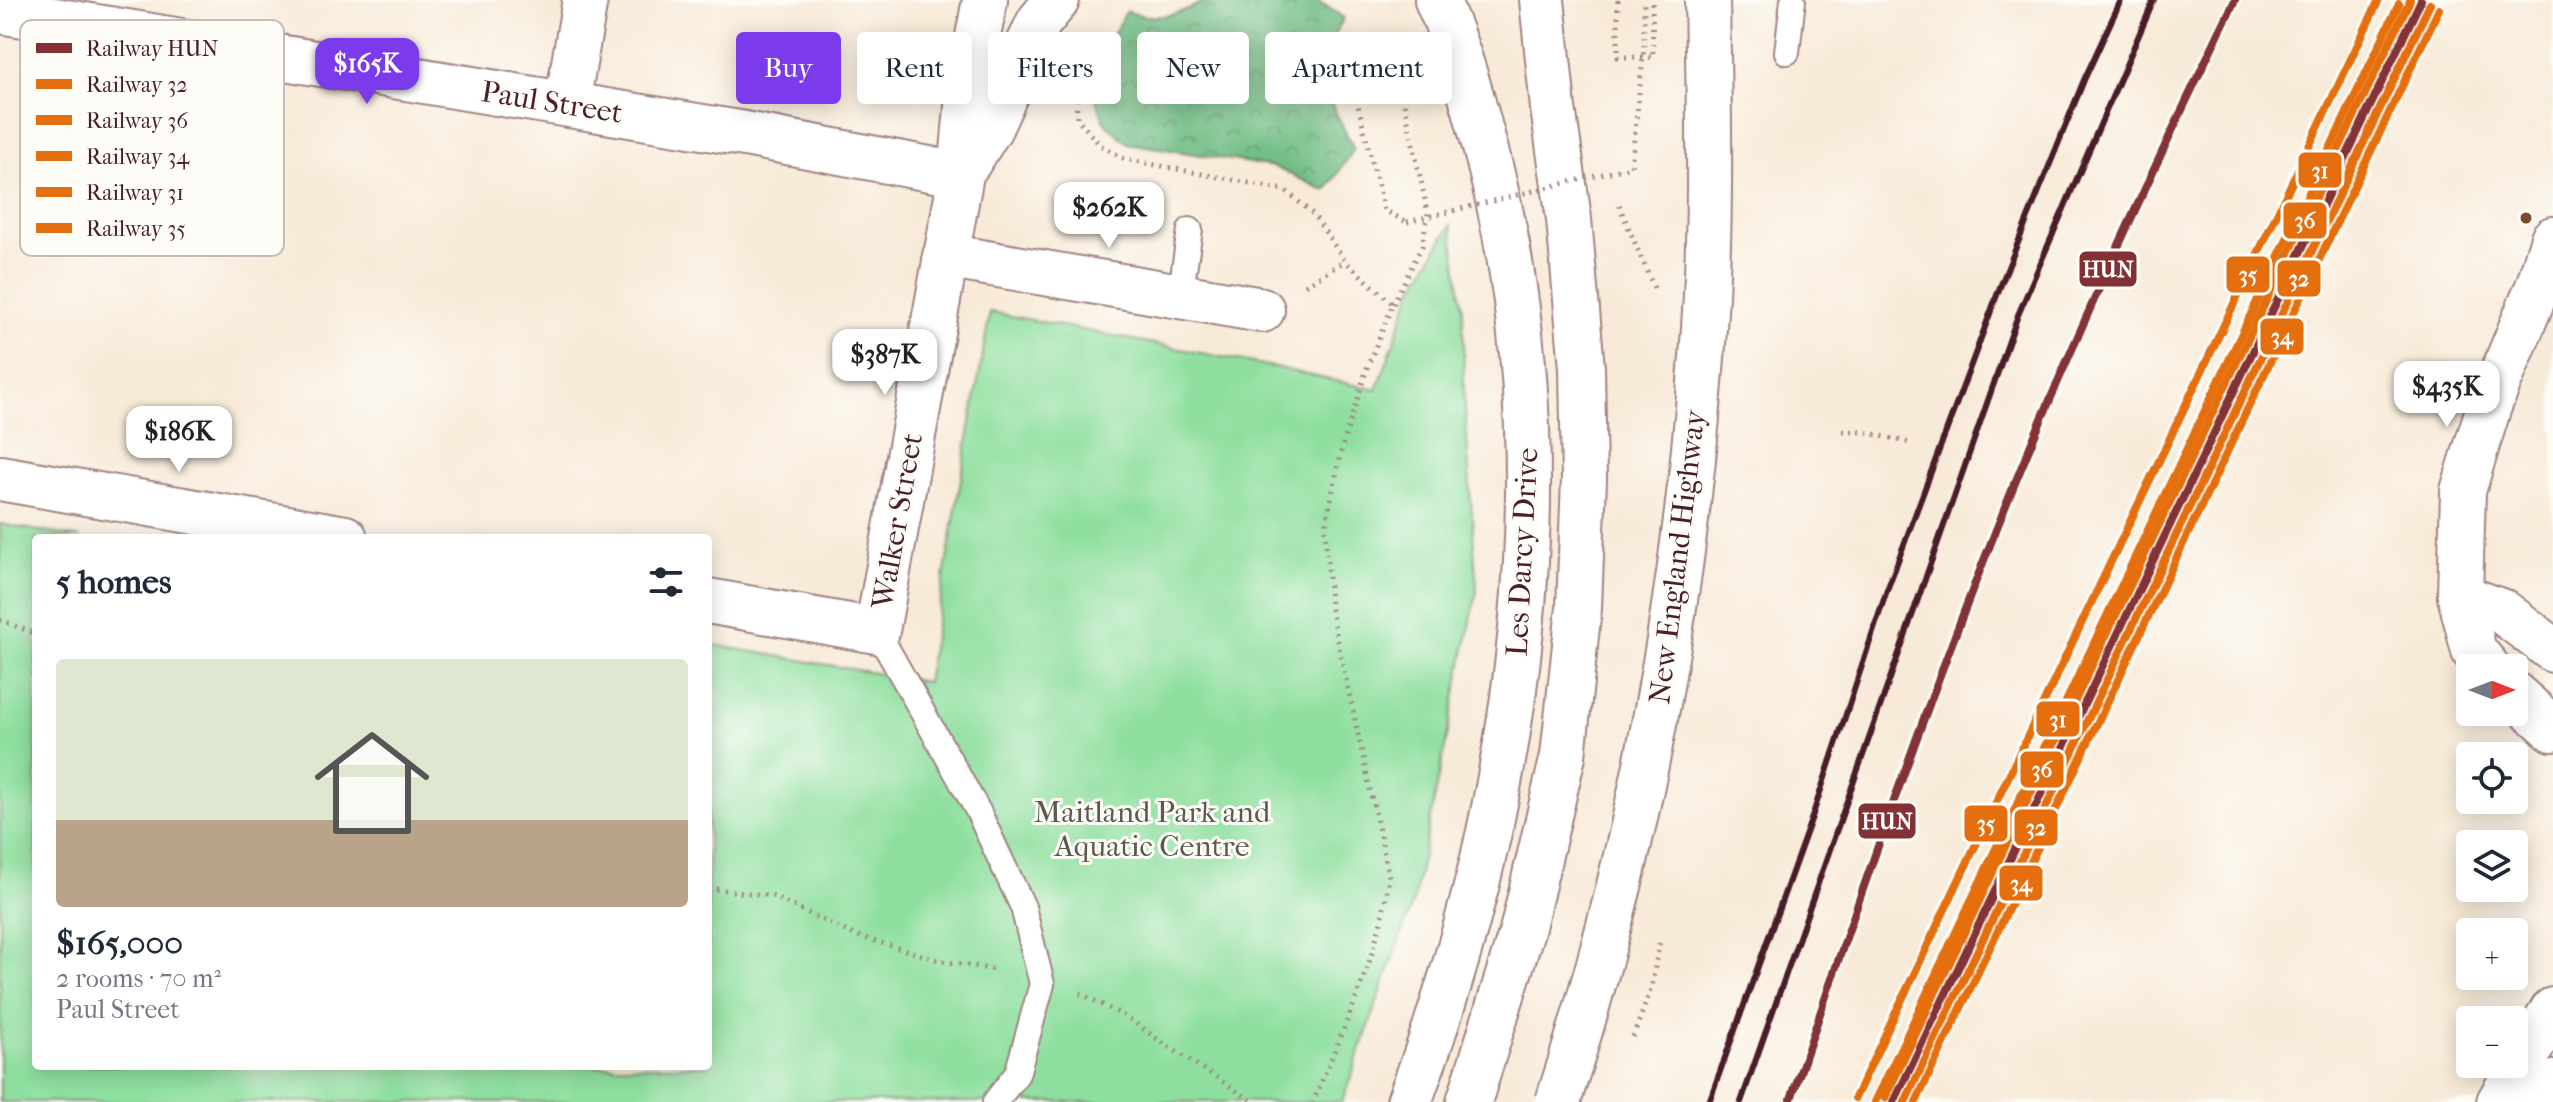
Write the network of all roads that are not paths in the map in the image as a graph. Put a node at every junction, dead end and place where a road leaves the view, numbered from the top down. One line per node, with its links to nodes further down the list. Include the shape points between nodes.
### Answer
1 (585, 0): 12 (main road)
2 (985, 0): 13 (main road, Walker Street, via 969,84)
3 (1057, 0): 13 (main road, Walker Street, via 1039,22 990,128)
4 (1437, 0): 32 (main road, Les Darcy Drive, via 1462,60 1503,211 1524,356 1530,491 1504,769 1472,905)
5 (1542, 0): 33 (main road, via 1582,368 1579,608 1563,756 1523,927)
6 (1707, 0): 34 (main road, New England Highway, bridge, via 1706,295 1692,474 1672,623 1641,791 1600,966)
7 (1793, 0): 10 (lane)
8 (0, 11): 9 (main road, Paul Street)
9 (55, 20)
10 (1787, 52)
11 (284, 58): 12 (main road, Paul Street)
12 (567, 104): 13 (main road, Paul Street)
13 (961, 175): 16 (main road, Walker Street)
14 (1190, 230): 18 (lane)
15 (2553, 239): 17 (main road)
16 (945, 256): 18 (main road); 24 (main road, Walker Street)
17 (2546, 272): 22 (main road, via 2489,406 2463,491)
18 (1180, 296): 19 (main road)
19 (1262, 310)
20 (0, 478): 21 (main road)
21 (322, 534)
22 (2460, 596): 25 (main road, via 2503,612); 26 (main road)
23 (712, 602): 24 (main road)
24 (877, 631): 31 (lane, via 978,811 1023,907 1042,984 1017,1074)
25 (2553, 650)
26 (2476, 654)
27 (2528, 707): 28 (main road)
28 (2553, 729)
29 (2553, 1010): 35 (main road)
30 (2553, 1083): 36 (main road)
31 (995, 1102)
32 (1409, 1102)
33 (1469, 1102)
34 (1558, 1102)
35 (2499, 1102)
36 (2537, 1102)

